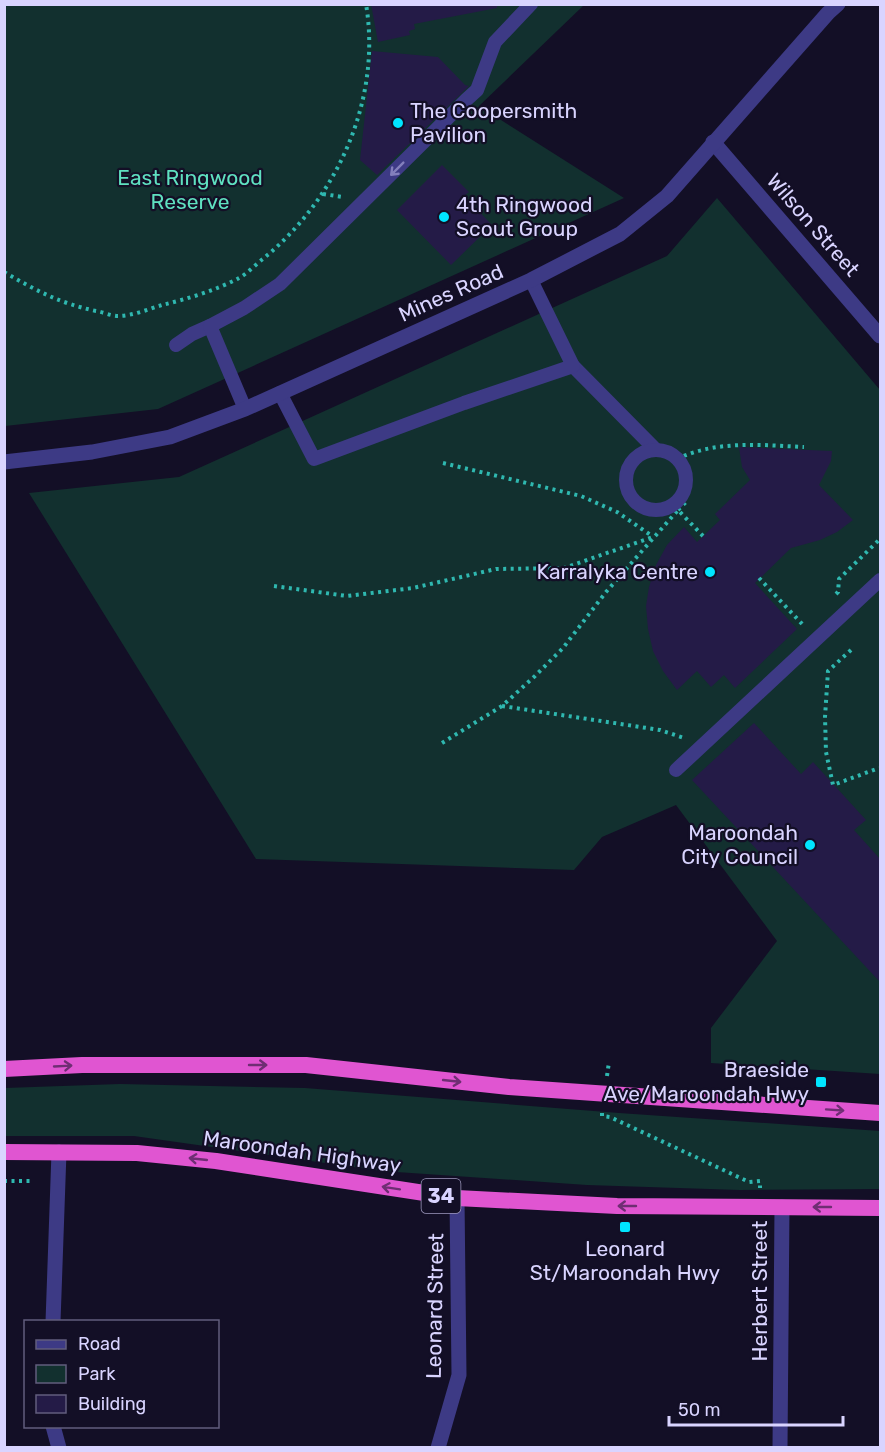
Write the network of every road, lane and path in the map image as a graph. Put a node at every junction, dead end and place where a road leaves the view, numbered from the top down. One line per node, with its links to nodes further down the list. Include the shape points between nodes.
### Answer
1 (366, 4): 5 (path, via 370,27 368,66 345,154 323,194 298,225 239,278 185,300 118,316 69,305)
2 (531, 4): 7 (lane, one-way to 7, via 495,42 477,90 280,284)
3 (833, 7): 4 (street, Mines Road)
4 (713, 142): 6 (street, Mines Road, via 667,196 620,234); 8 (street, Wilson Street)
5 (4, 272)
6 (531, 279): 10 (lane); 11 (street, Mines Road)
7 (210, 326): 9 (lane); 12 (lane)
8 (880, 336)
9 (176, 345)
10 (573, 366): 11 (lane, via 314,459); 14 (lane)
11 (280, 393): 12 (street, Mines Road)
12 (245, 409): 16 (street, Mines Road, via 170,437 92,452)
13 (804, 447): 15 (path, via 740,444)
14 (656, 450): 15 (lane); 18 (lane, via 637,457 631,464 627,473 630,493 653,510)
15 (677, 459): 18 (lane, via 686,481)
16 (4, 462)
17 (443, 463): 20 (path, via 581,496 617,512)
18 (680, 504): 19 (path); 20 (path)
19 (703, 536)
20 (653, 537): 24 (path, via 564,568 496,568 414,588 347,596); 30 (path, via 563,648)
21 (880, 539): 25 (path, via 839,579 838,592)
22 (759, 578): 27 (path)
23 (880, 580): 28 (lane)
24 (274, 586)
25 (831, 598)
26 (810, 618): 27 (path)
27 (802, 625): 28 (path)
28 (816, 640): 32 (lane)
29 (851, 650): 33 (path, via 828,671 826,752 833,784)
30 (502, 705): 31 (path); 32 (path, via 660,730)
31 (442, 743)
32 (704, 744): 34 (lane)
33 (879, 768)
34 (676, 770)
35 (609, 1062): 37 (path)
36 (4, 1069): 37 (highway, one-way to 37, via 306,1065)
37 (605, 1093): 38 (highway, one-way to 38); 44 (path, via 602,1116 749,1182 760,1181)
38 (880, 1113)
39 (4, 1152): 40 (highway, Maroondah Highway / 34)
40 (58, 1152): 43 (highway, Maroondah Highway / 34, one-way to 40, via 216,1161 137,1153); 47 (street)
41 (4, 1181): 42 (path)
42 (33, 1181)
43 (458, 1198): 44 (highway, Maroondah Highway / 34, one-way to 43, via 616,1206); 50 (street, Leonard Street, via 459,1375)
44 (761, 1206): 45 (highway, Maroondah Highway / 34)
45 (782, 1207): 46 (highway, Maroondah Highway / 34, one-way to 45); 51 (street, Herbert Street)
46 (880, 1208)
47 (53, 1320)
48 (53, 1428): 49 (street)
49 (59, 1448)
50 (438, 1448)
51 (780, 1448)

